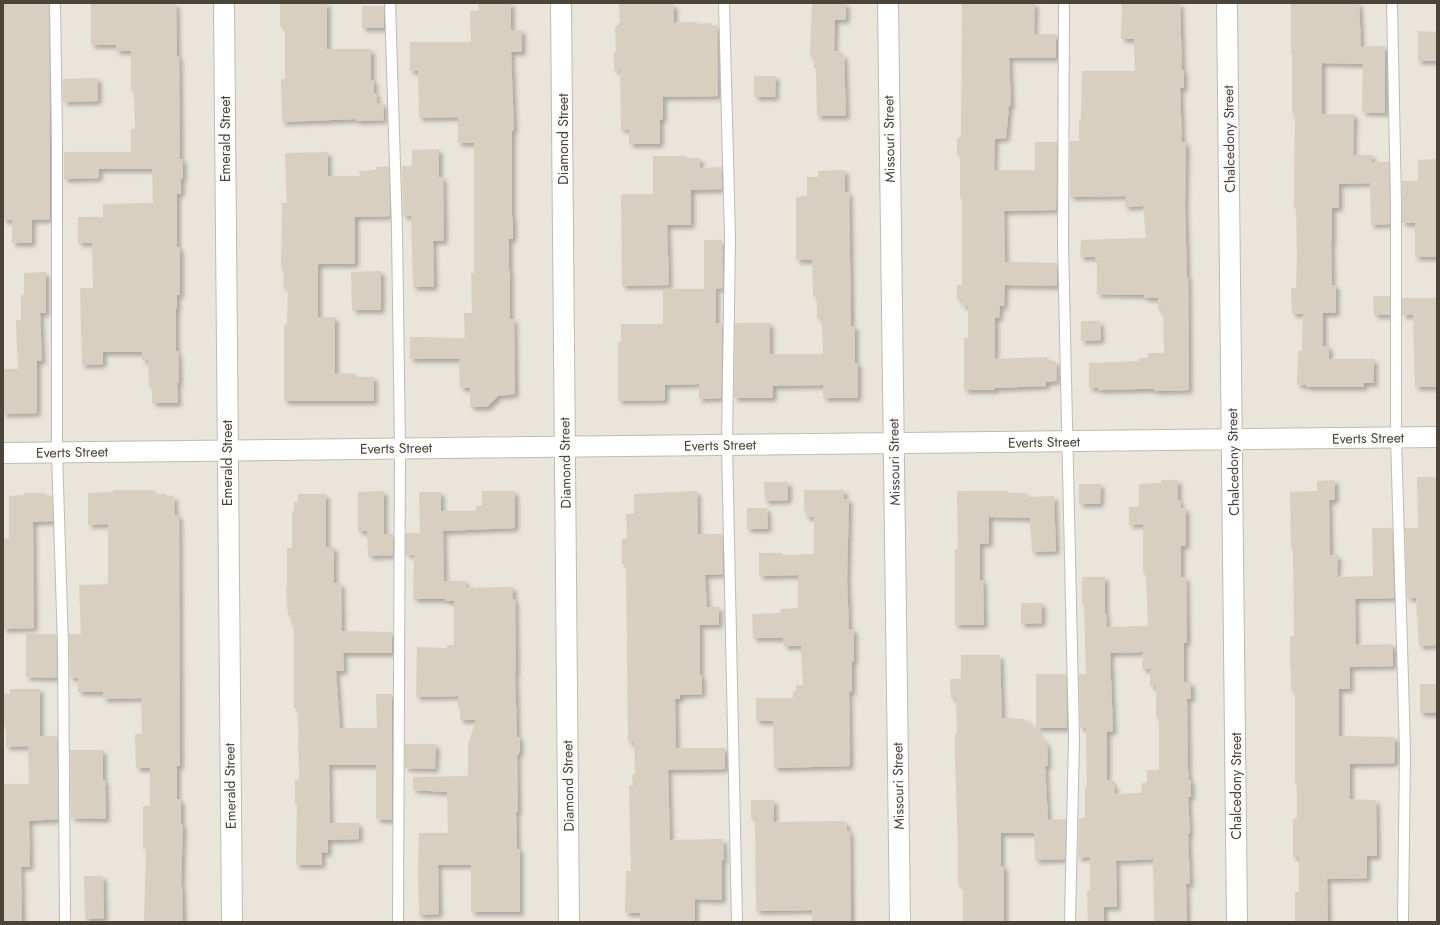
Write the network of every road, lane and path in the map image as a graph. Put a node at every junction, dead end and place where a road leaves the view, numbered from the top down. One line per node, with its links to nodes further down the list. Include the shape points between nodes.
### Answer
1 (55, 3): 19 (lane)
2 (224, 3): 18 (street, Emerald Street)
3 (390, 3): 17 (lane)
4 (561, 3): 16 (street, Diamond Street)
5 (724, 3): 15 (lane, via 730,238)
6 (888, 3): 14 (street, Missouri Street)
7 (1064, 3): 13 (lane, via 1063,244)
8 (1227, 3): 12 (street, Chalcedony Street)
9 (1392, 3): 10 (lane, via 1396,203)
10 (1396, 437): 11 (street, Everts Street); 12 (street, Everts Street); 29 (lane, via 1406,750)
11 (1437, 437)
12 (1233, 440): 13 (street, Everts Street); 28 (street, Chalcedony Street)
13 (1067, 442): 14 (street, Everts Street); 27 (lane, via 1074,738)
14 (894, 444): 15 (street, Everts Street); 26 (street, Missouri Street)
15 (727, 445): 16 (street, Everts Street); 25 (lane)
16 (565, 447): 17 (street, Everts Street); 24 (street, Diamond Street)
17 (400, 448): 18 (street, Everts Street); 23 (lane)
18 (227, 451): 19 (street, Everts Street); 22 (street, Emerald Street)
19 (57, 452): 20 (street, Everts Street); 21 (lane, via 63,646)
20 (3, 453)
21 (65, 922)
22 (232, 922)
23 (398, 922)
24 (569, 922)
25 (737, 922)
26 (900, 922)
27 (1070, 922)
28 (1237, 922)
29 (1403, 922)

